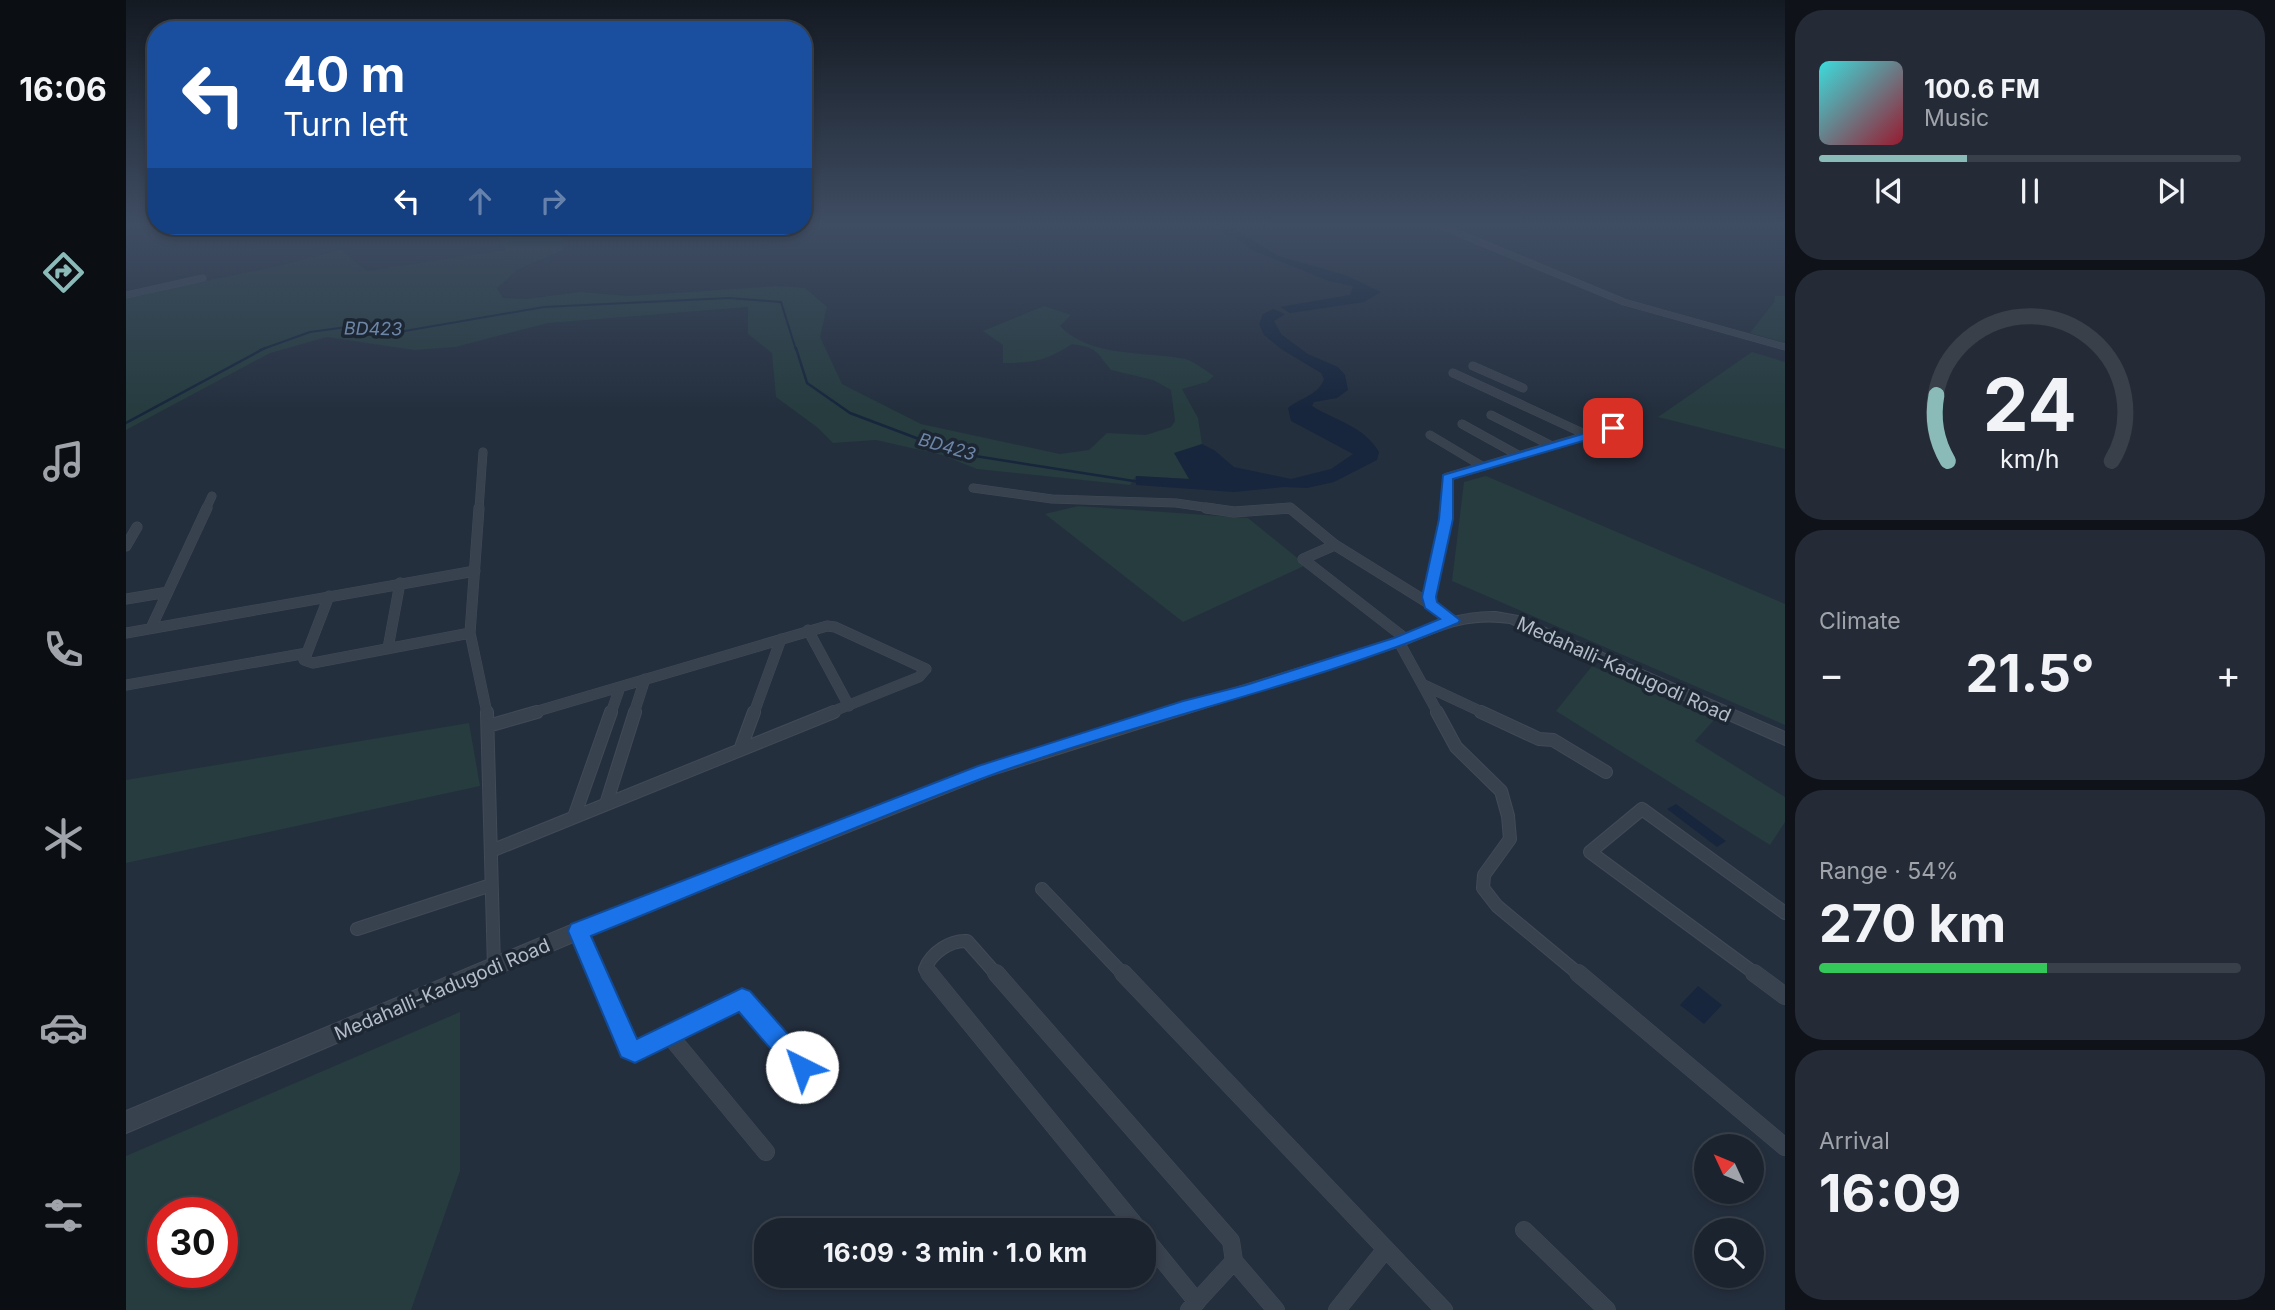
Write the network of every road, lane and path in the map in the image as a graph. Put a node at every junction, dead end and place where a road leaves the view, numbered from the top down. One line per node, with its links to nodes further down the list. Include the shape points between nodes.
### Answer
1 (166, 286): 3 (street)
2 (1586, 286): 4 (street)
3 (126, 295)
4 (1729, 333): 5 (street); 6 (street)
5 (1785, 347)
6 (1785, 352)
7 (1473, 366): 9 (street, via 1527,387)
8 (1453, 373): 9 (street)
9 (1502, 396): 14 (street)
10 (1491, 415): 15 (street)
11 (1462, 425): 17 (street)
12 (1613, 428): 14 (street)
13 (1430, 435): 18 (street)
14 (1587, 435): 15 (street)
15 (1550, 445): 17 (street)
16 (483, 452): 24 (street)
17 (1518, 455): 18 (street)
18 (1482, 466): 29 (street, via 1447,477 1446,519)
19 (973, 488): 22 (street, via 1052,499 1167,503 1234,512 1290,508)
20 (212, 496): 26 (street)
21 (138, 527): 23 (street)
22 (1335, 545): 29 (street); 36 (street, via 1303,559)
23 (126, 546)
24 (475, 571): 25 (street); 34 (street)
25 (400, 583): 27 (street); 37 (street)
26 (168, 592): 28 (street); 31 (street)
27 (329, 596): 31 (street); 38 (street)
28 (126, 599)
29 (1430, 604): 30 (street)
30 (1452, 620): 36 (street, Medahalli-Kadugodi Road); 45 (street, Medahalli-Kadugodi Road, via 1486,614 1513,619)
31 (151, 628): 33 (street)
32 (808, 630): 35 (street); 43 (street); 43 (street, via 835,627 926,670)
33 (126, 633)
34 (470, 633): 37 (street); 44 (street)
35 (781, 639): 39 (street); 46 (street)
36 (1403, 640): 41 (street); 55 (street, Medahalli-Kadugodi Road, via 984,771)
37 (388, 648): 38 (street, via 313,663 304,660)
38 (307, 653): 40 (street)
39 (645, 679): 42 (street); 48 (street)
40 (126, 685)
41 (1424, 685): 47 (street, via 1539,739 1551,739); 61 (street, via 1456,747 1501,791 1510,839 1484,875 1483,888 1497,906)
42 (620, 687): 44 (street); 49 (street)
43 (849, 706): 46 (street)
44 (488, 726): 50 (street)
45 (1785, 739)
46 (740, 750): 48 (street)
47 (1606, 772)
48 (606, 804): 49 (street)
49 (574, 817): 50 (street)
50 (491, 850): 51 (street)
51 (491, 885): 54 (street); 56 (street)
52 (1042, 889): 65 (street)
53 (1785, 913): 57 (street, via 1642,809 1590,852)
54 (357, 929)
55 (578, 931): 56 (street, Medahalli-Kadugodi Road); 58 (street, via 629,1049 635,1052)
56 (494, 967): 60 (street, Medahalli-Kadugodi Road)
57 (1785, 996)
58 (670, 1036): 59 (street, via 742,999); 62 (street)
59 (802, 1067)
60 (126, 1122)
61 (1785, 1147)
62 (766, 1152)
63 (1129, 1218): 67 (street, via 925,968 928,960 956,941 967,941 1231,1241)
64 (1524, 1230): 72 (street)
65 (1385, 1250): 70 (street); 71 (street)
66 (1156, 1254): 68 (street)
67 (1234, 1261): 68 (street); 69 (street)
68 (1193, 1306)
69 (1276, 1310)
70 (1337, 1310)
71 (1444, 1310)
72 (1607, 1310)

